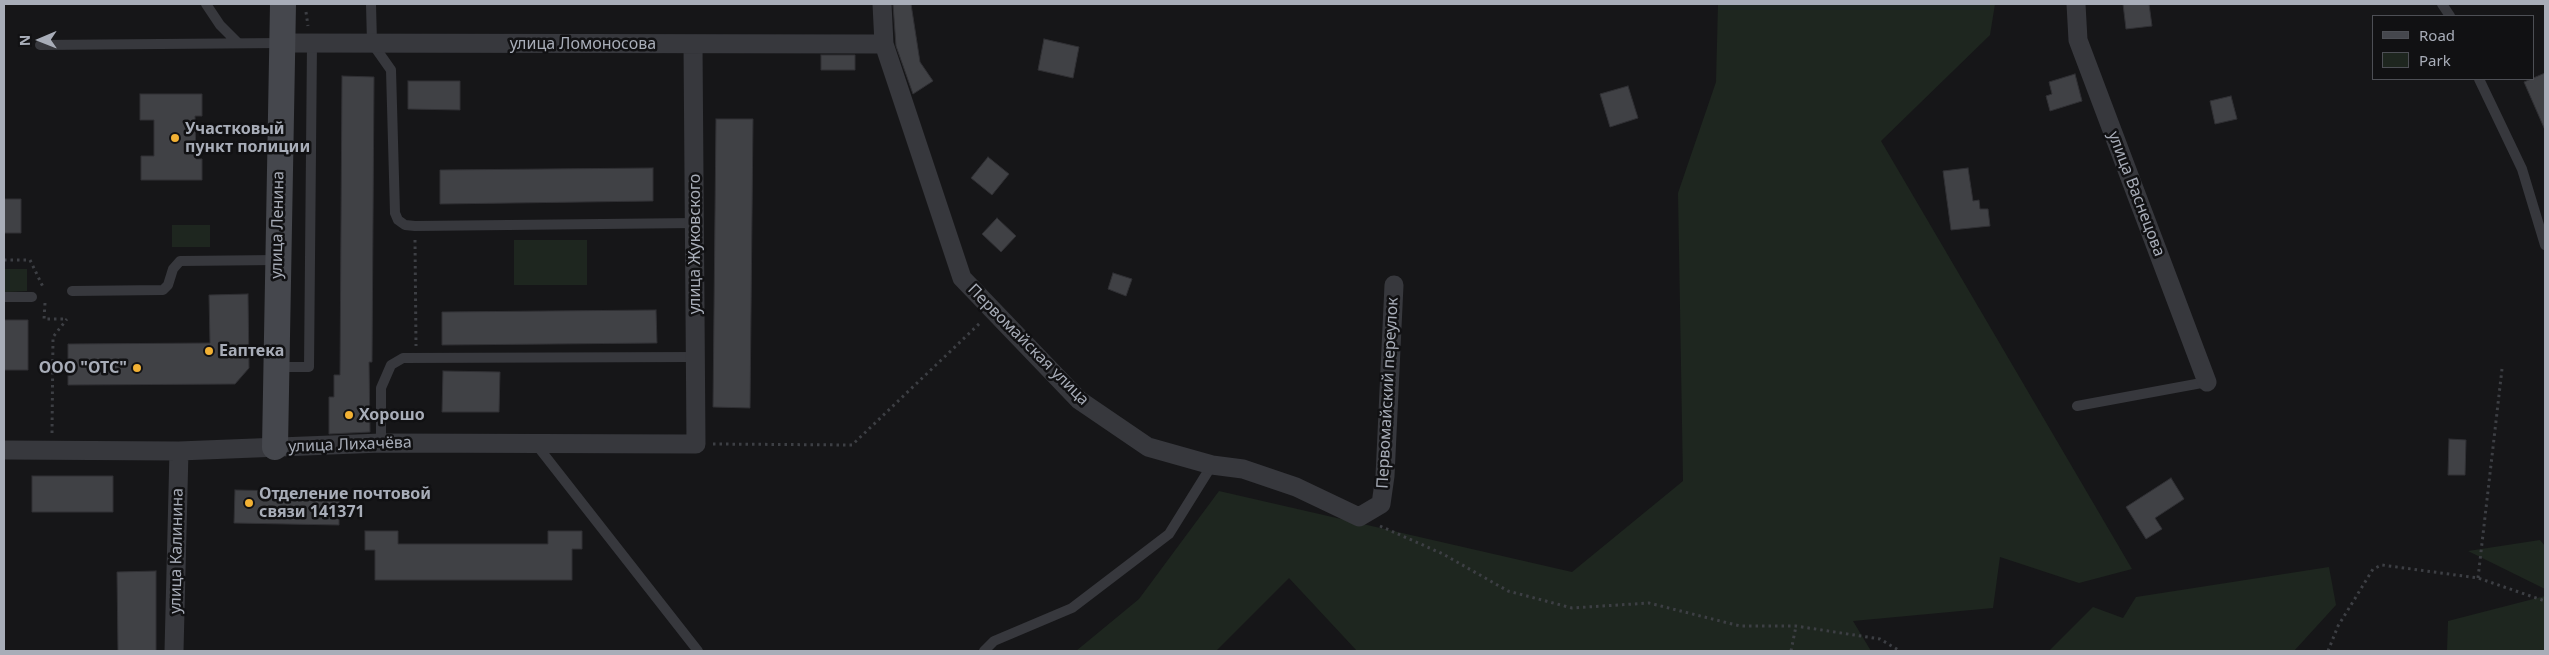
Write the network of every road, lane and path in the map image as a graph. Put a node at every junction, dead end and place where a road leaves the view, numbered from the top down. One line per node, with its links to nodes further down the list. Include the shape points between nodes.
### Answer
1 (206, 4): 8 (lane)
2 (282, 4): 9 (street, улица Ленина)
3 (372, 4): 11 (lane)
4 (882, 4): 13 (street, Первомайская улица)
5 (2076, 4): 30 (street, улица Васнецова, via 2078,40)
6 (2442, 4): 7 (lane)
7 (2449, 15)
8 (238, 43): 9 (lane); 14 (lane)
9 (282, 43): 10 (street, улица Ломоносова); 19 (street, улица Ленина)
10 (312, 43): 11 (street, улица Ломоносова); 28 (lane, via 309,367)
11 (372, 44): 12 (street, улица Ломоносова); 17 (lane, via 391,70 395,212 398,220)
12 (693, 44): 13 (street, улица Ломоносова); 16 (street, улица Жуковского)
13 (884, 44): 24 (street, Первомайская улица, via 962,278)
14 (40, 45)
15 (2479, 80): 18 (lane, via 2522,169)
16 (695, 224): 17 (lane); 27 (street, улица Жуковского)
17 (415, 226): 26 (path)
18 (2545, 246)
19 (278, 260): 21 (lane, via 180,261 163,290); 28 (street, улица Ленина)
20 (1394, 285): 40 (street, Первомайский переулок, via 1381,504)
21 (72, 291)
22 (4, 297): 23 (lane)
23 (32, 297)
24 (994, 311): 34 (path, via 852,445); 39 (street, Первомайская улица, via 1079,400 1148,447)
25 (67, 319): 37 (path, via 53,337)
26 (416, 356): 27 (lane); 32 (lane, via 403,358 391,366 384,377)
27 (696, 358): 34 (street, улица Жуковского)
28 (276, 367): 35 (street, улица Ленина)
29 (2502, 369): 41 (path)
30 (2207, 382): 31 (lane)
31 (2077, 406)
32 (381, 443): 33 (street, улица Лихачёва); 35 (street, улица Лихачёва)
33 (536, 443): 34 (street, улица Лихачёва); 45 (lane)
34 (696, 444)
35 (275, 447): 38 (street, улица Лихачёва)
36 (4, 450): 37 (street, улица Лихачёва)
37 (52, 450): 38 (street, улица Лихачёва)
38 (179, 452): 44 (street, улица Калинина)
39 (1212, 465): 40 (street, Первомайская улица, via 1243,469 1296,486); 46 (lane, via 1169,534 1072,608 994,641)
40 (1359, 517): 43 (path, via 1443,554 1508,591 1572,608 1649,603 1740,626)
41 (2478, 578): 42 (path); 49 (path, via 2377,566 2338,626)
42 (2545, 601)
43 (1796, 626): 47 (path); 48 (path, via 1880,638)
44 (174, 651)
45 (698, 651)
46 (984, 651)
47 (1791, 651)
48 (1900, 651)
49 (2328, 651)

